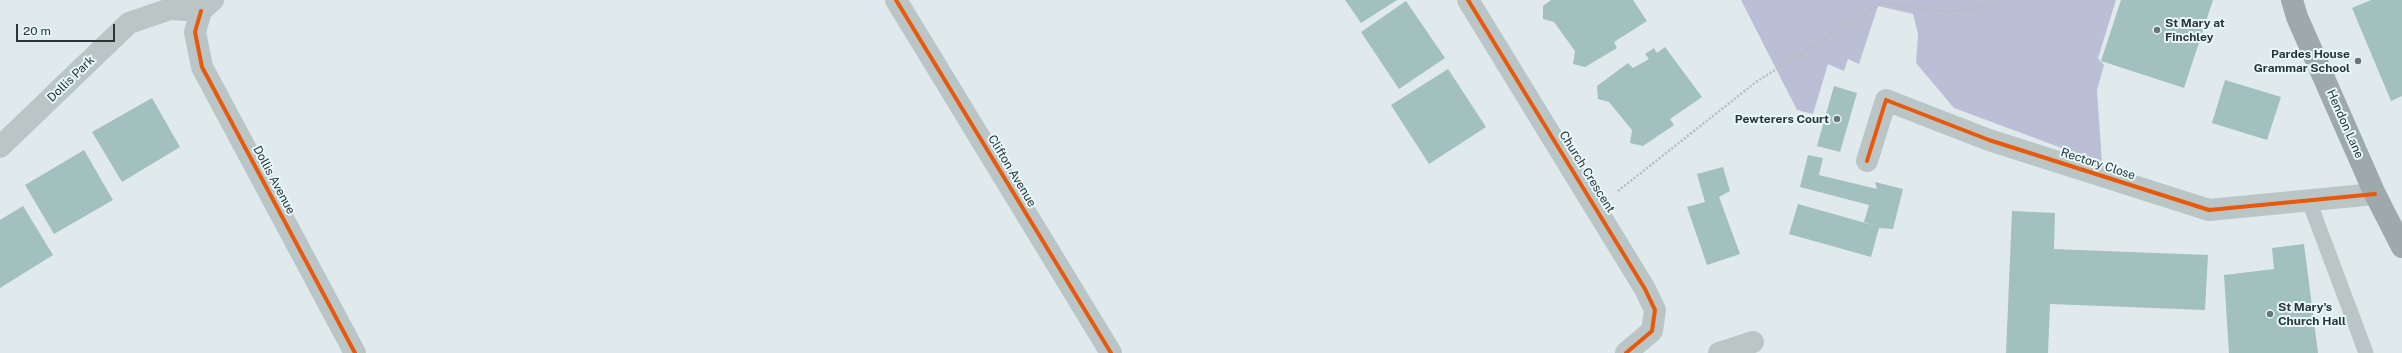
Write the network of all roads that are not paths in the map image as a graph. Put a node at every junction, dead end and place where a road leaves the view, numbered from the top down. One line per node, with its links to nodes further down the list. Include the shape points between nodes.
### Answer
1 (896, 0): 13 (street, Clifton Avenue)
2 (1468, 0): 11 (street, Church Crescent, via 1645,289 1655,310 1652,331)
3 (2292, 0): 7 (main road, Hendon Lane, via 2297,17)
4 (207, 5): 5 (street, Dollis Park, via 170,9 129,23); 12 (street, Dollis Avenue, via 195,32 202,67)
5 (0, 147)
6 (1867, 162): 8 (street, Rectory Close, via 1886,100 1989,140 2209,210)
7 (2375, 194): 8 (street, Rectory Close); 9 (main road, Hendon Lane)
8 (2309, 200): 15 (lane)
9 (2402, 247)
10 (1754, 342): 14 (street)
11 (1637, 350)
12 (355, 353)
13 (1111, 353)
14 (1719, 353)
15 (2366, 353)

